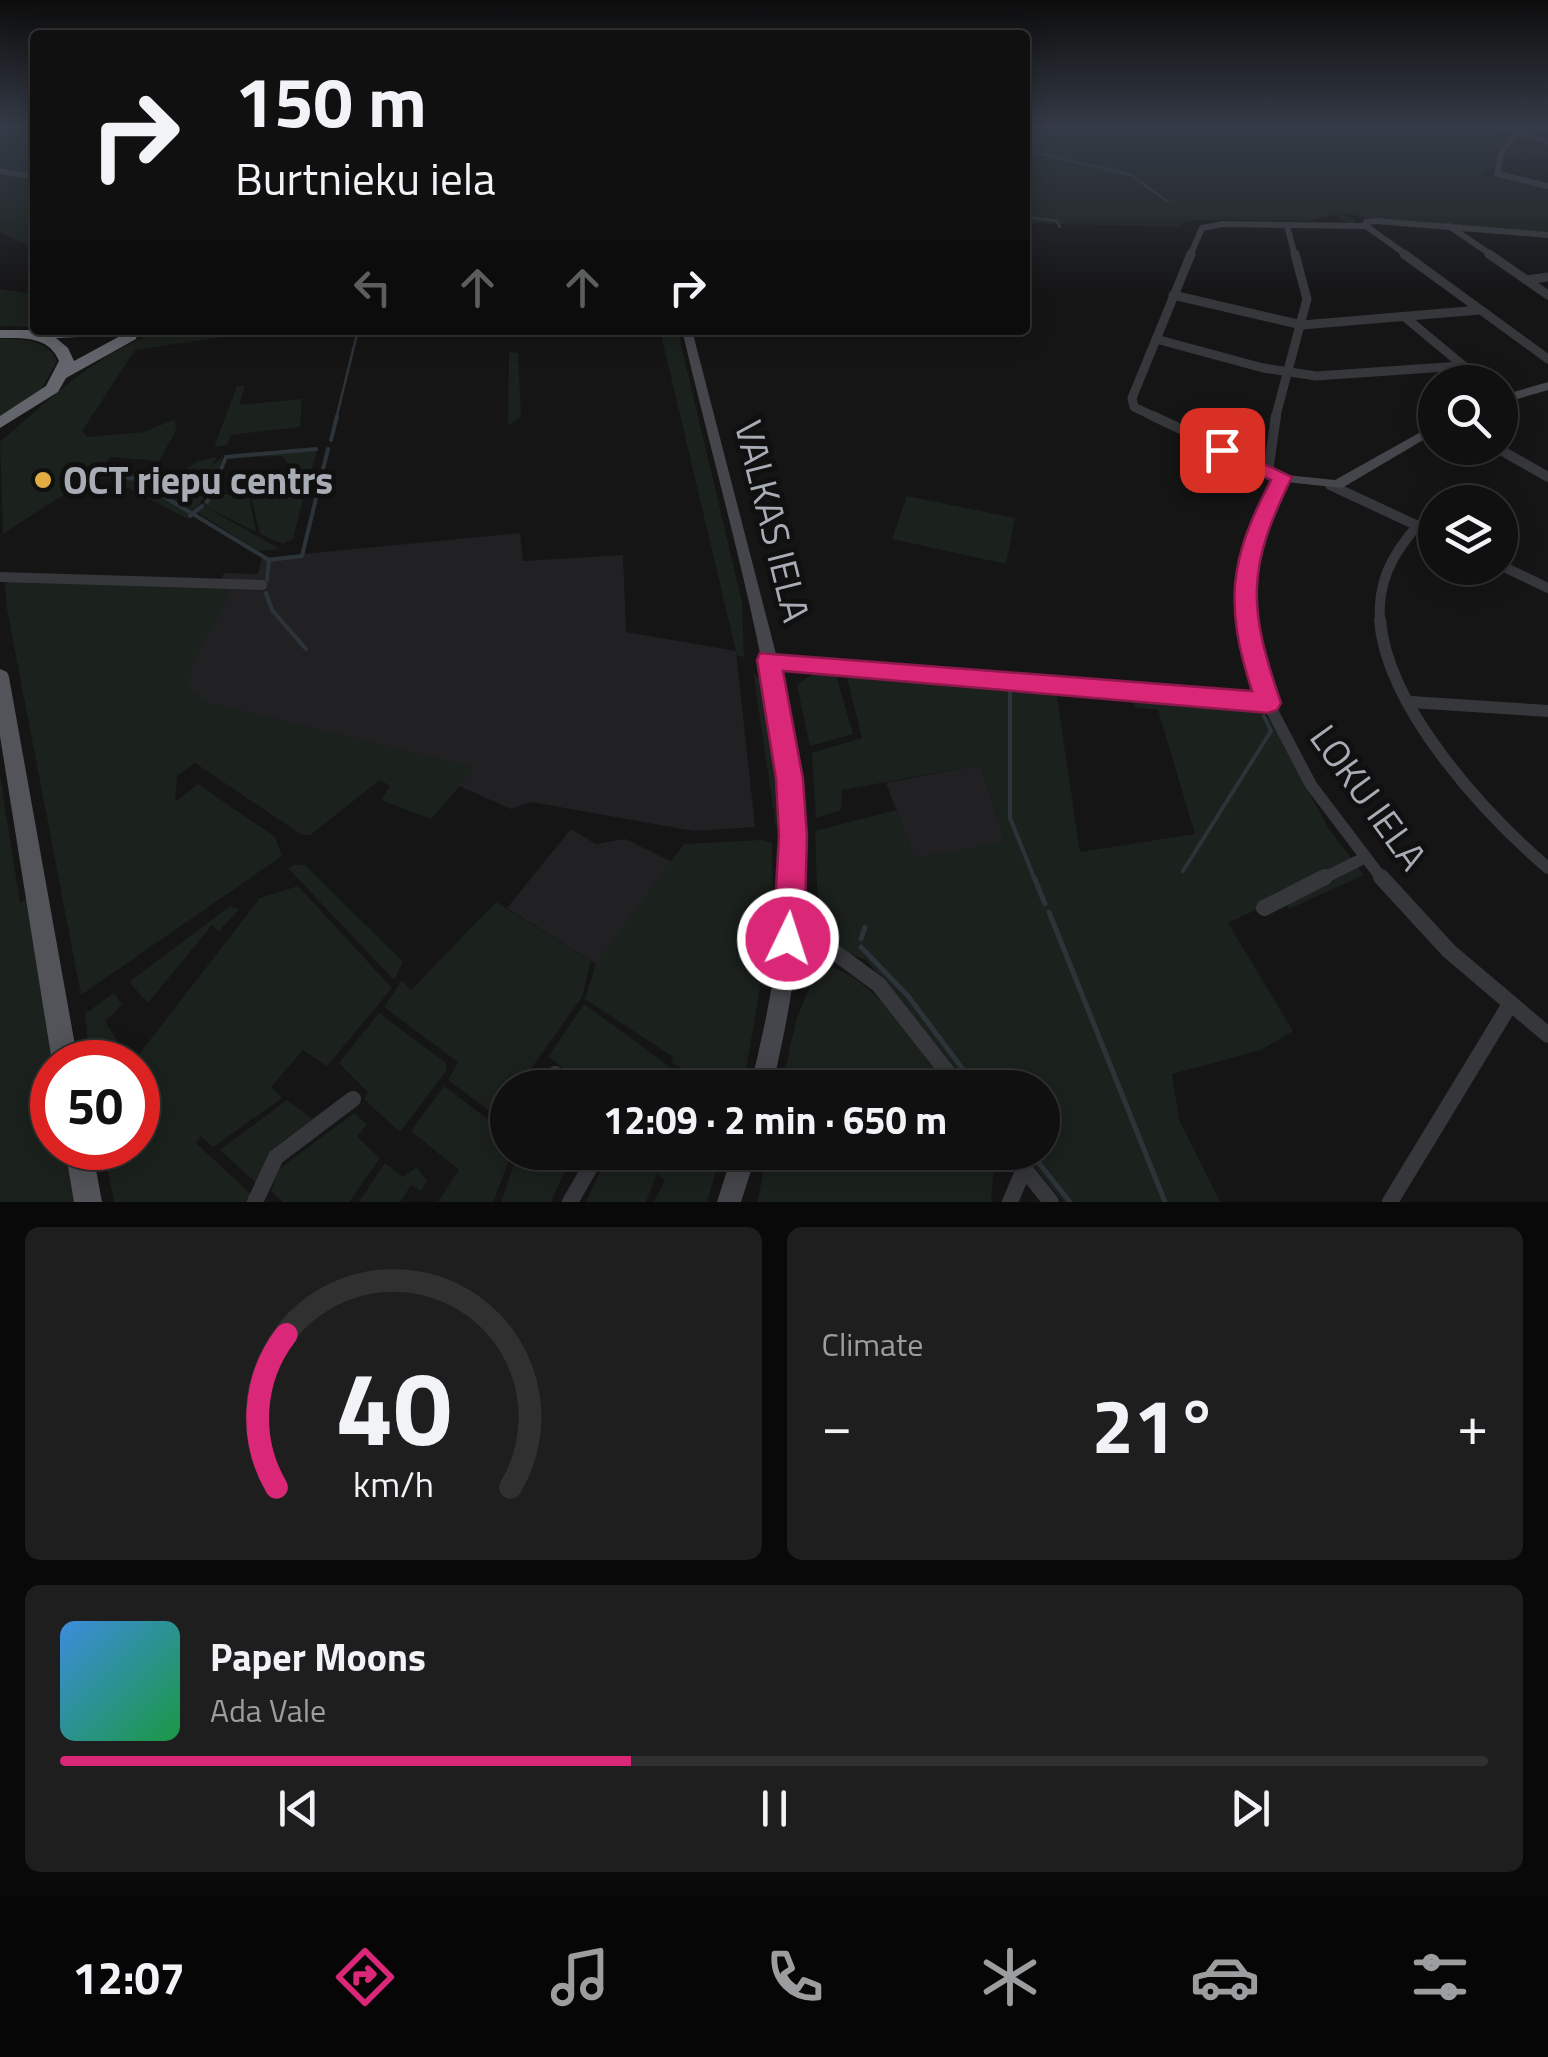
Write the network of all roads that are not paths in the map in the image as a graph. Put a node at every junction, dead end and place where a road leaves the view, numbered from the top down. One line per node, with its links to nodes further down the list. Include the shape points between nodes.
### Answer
1 (1287, 226): 2 (street); 7 (street, via 1209,226 1199,232); 11 (street, via 1307,299)
2 (1366, 226): 3 (street); 9 (street)
3 (1449, 226): 4 (street); 6 (street)
4 (1548, 235)
5 (1548, 276): 6 (street)
6 (1526, 280): 8 (street)
7 (1173, 295): 11 (street); 17 (street)
8 (1548, 295)
9 (1480, 310): 10 (street); 18 (street)
10 (1406, 318): 11 (street); 19 (street)
11 (1302, 325): 22 (street)
12 (0, 334): 13 (highway)
13 (27, 334): 14 (highway); 21 (highway, via 59,345 67,361)
14 (30, 334)
15 (135, 335): 21 (highway)
16 (689, 335): 36 (street, VALKAS IELA)
17 (1156, 340): 22 (street); 28 (street, via 1134,407)
18 (1548, 359)
19 (1460, 365)
20 (1418, 369): 22 (street)
21 (63, 374): 25 (highway)
22 (1288, 374): 28 (street, via 1273,426)
23 (1548, 386): 24 (street)
24 (1518, 394)
25 (0, 426)
26 (1418, 438): 30 (street)
27 (1518, 460): 29 (street)
28 (1275, 474): 30 (street); 39 (street, LOKU IELA, via 1254,532 1243,608)
29 (1548, 477)
30 (1330, 485): 31 (street)
31 (1417, 526): 38 (street, via 1384,572 1378,602 1382,635)
32 (1518, 574): 35 (street)
33 (0, 577): 34 (street)
34 (262, 585)
35 (1548, 588)
36 (769, 660): 39 (street); 44 (street, VALKAS IELA, via 790,779)
37 (0, 678): 47 (main road)
38 (1411, 702): 40 (street); 42 (street, via 1473,798)
39 (1268, 703): 41 (street, LOKU IELA, via 1309,782)
40 (1548, 711)
41 (1364, 858): 43 (street); 45 (street, LOKU IELA)
42 (1548, 868)
43 (1264, 908)
44 (788, 939): 48 (street, VALKAS IELA); 49 (street, via 836,952 880,985)
45 (1509, 1006): 46 (street, LOKU IELA); 62 (street)
46 (1548, 1034)
47 (60, 1040)
48 (764, 1070)
49 (946, 1070)
50 (353, 1099): 57 (street, via 276,1157)
51 (83, 1170): 56 (main road)
52 (589, 1170): 58 (street)
53 (739, 1170): 59 (street)
54 (1024, 1170): 60 (street)
55 (1025, 1170): 61 (street)
56 (88, 1202)
57 (255, 1202)
58 (570, 1202)
59 (730, 1202)
60 (1010, 1202)
61 (1051, 1202)
62 (1390, 1202)

